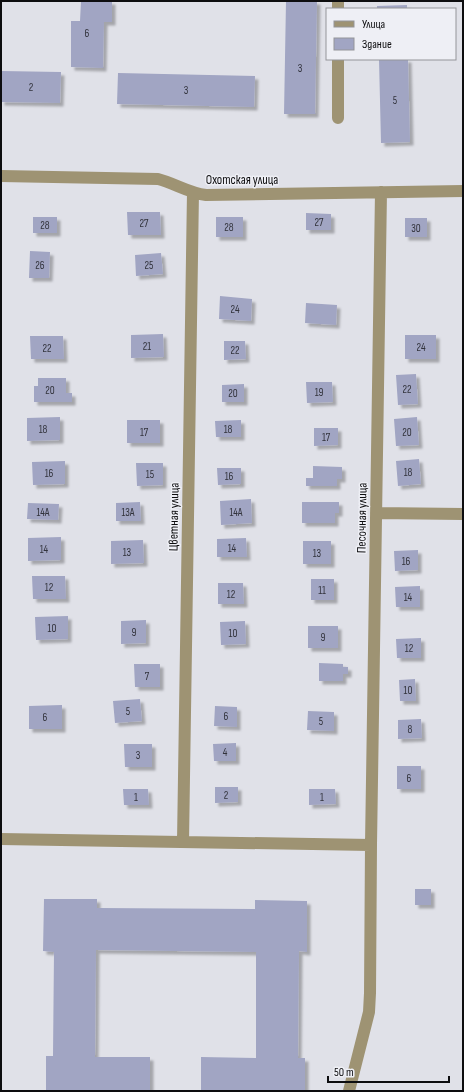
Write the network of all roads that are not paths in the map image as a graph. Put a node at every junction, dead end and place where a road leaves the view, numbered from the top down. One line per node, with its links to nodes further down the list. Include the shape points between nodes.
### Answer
1 (338, 60): 2 (street)
2 (338, 118)
3 (1, 176): 5 (street, Охотская улица, via 158,179)
4 (463, 191): 6 (street, Охотская улица)
5 (193, 192): 6 (street, Охотская улица, via 206,195); 10 (street, Цветная улица)
6 (381, 192): 7 (street, Песочная улица)
7 (376, 513): 8 (street); 11 (street, Песочная улица)
8 (463, 514)
9 (1, 839): 10 (street)
10 (183, 842): 11 (street)
11 (371, 845): 12 (street, Песочная улица, via 369,1012)
12 (349, 1091)

